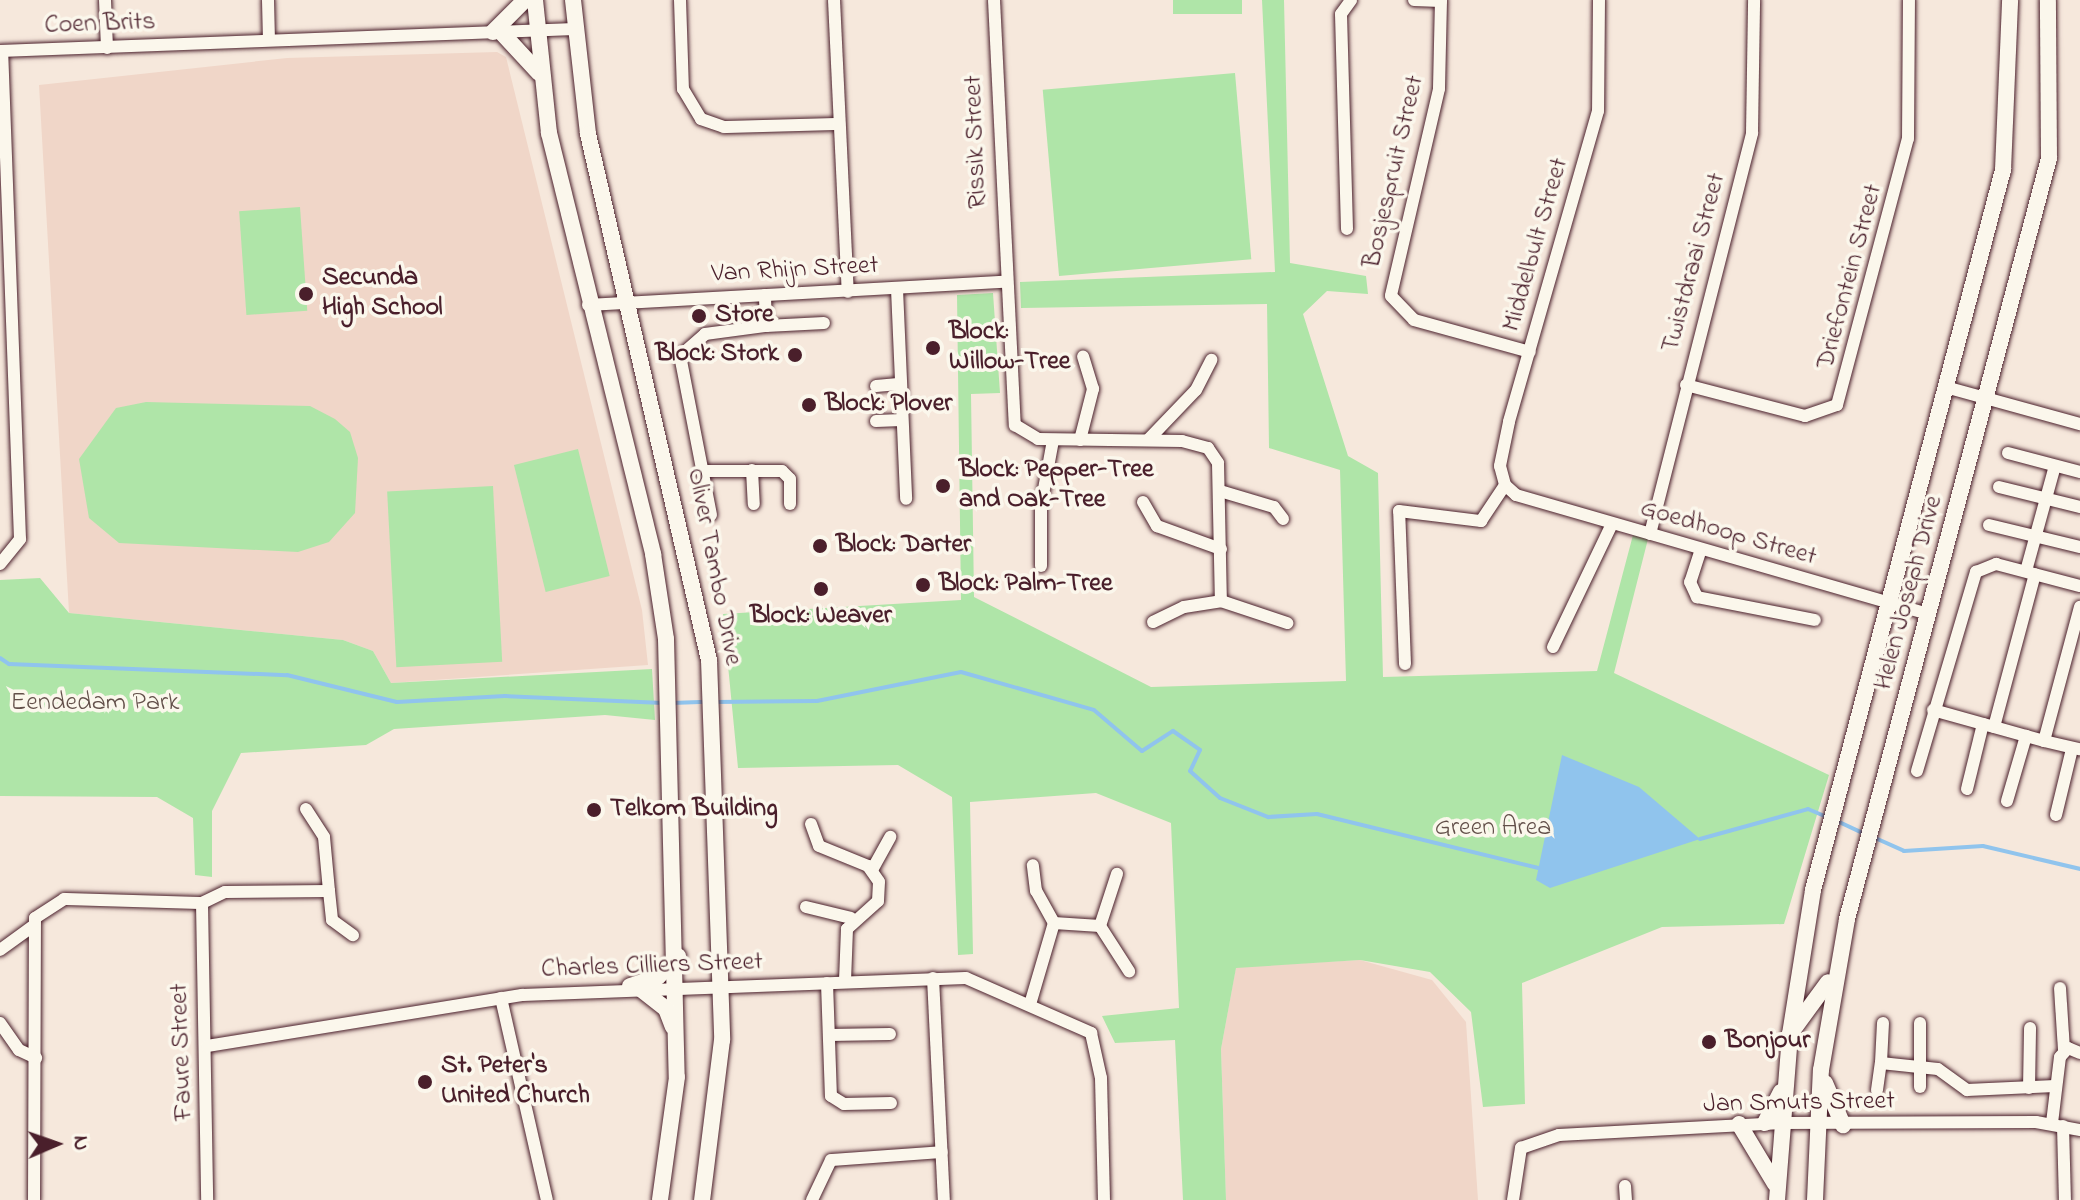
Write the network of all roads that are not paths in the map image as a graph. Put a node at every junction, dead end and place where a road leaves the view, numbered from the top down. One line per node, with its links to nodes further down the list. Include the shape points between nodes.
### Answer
1 (105, 0): 21 (street)
2 (268, 0): 20 (street)
3 (525, 0): 19 (street)
4 (535, 0): 18 (street)
5 (573, 0): 17 (street, Oliver Tambo Drive)
6 (680, 0): 24 (street, via 683,89 701,119 724,127)
7 (834, 0): 24 (street)
8 (994, 0): 26 (street, Rissik Street)
9 (1351, 0): 25 (street, via 1341,14)
10 (1414, 0): 16 (street)
11 (1599, 0): 34 (street, Middelbult Street, via 1598,111)
12 (1754, 0): 38 (street, Twistdraai Street, via 1752,133)
13 (1909, 0): 38 (street, Driefontein Street, via 1908,139 1837,405 1805,416)
14 (2010, 0): 40 (street, Helen Joseph Drive, via 2003,170)
15 (2048, 0): 41 (street, Helen Joseph Drive, via 2049,158)
16 (1441, 1): 34 (street, Bosjespruit Street, via 1439,89 1391,296 1414,320)
17 (575, 29): 18 (street, Coen Brits); 30 (street, Oliver Tambo Drive, via 588,134)
18 (537, 31): 19 (street, Coen Brits); 23 (street)
19 (497, 32): 20 (street, Coen Brits); 23 (street, via 537,67)
20 (269, 40): 21 (street, Coen Brits)
21 (107, 48): 22 (street, Coen Brits)
22 (1, 51): 71 (street, via 20,539)
23 (543, 86): 31 (street)
24 (838, 124): 28 (street)
25 (1347, 229)
26 (1003, 282): 27 (street, Van Rhijn Street); 45 (street, Rissik Street, via 1011,414 1021,434)
27 (897, 289): 28 (street, Van Rhijn Street); 37 (street)
28 (848, 292): 29 (street, Van Rhijn Street)
29 (765, 295): 30 (street, Van Rhijn Street); 33 (street)
30 (629, 301): 31 (street, Van Rhijn Street); 115 (street, Oliver Tambo Drive, via 704,624 712,692)
31 (588, 305): 108 (street, via 653,554 670,689)
32 (824, 323): 33 (street)
33 (766, 326): 51 (street, via 705,334 680,356)
34 (1530, 352): 53 (street, Middelbult Street, via 1502,449)
35 (1083, 357): 46 (street, via 1093,389)
36 (1211, 360): 47 (street, via 1196,390)
37 (901, 384): 39 (street); 42 (street)
38 (1686, 385): 66 (street, Twistdraai Street)
39 (876, 386)
40 (1949, 388): 41 (street); 76 (street, Helen Joseph Drive)
41 (1988, 400): 44 (street); 78 (street, Helen Joseph Drive)
42 (902, 420): 43 (street); 57 (street)
43 (876, 421)
44 (2080, 424)
45 (1053, 440): 46 (street); 72 (street, via 1041,505)
46 (1080, 440): 47 (street)
47 (1148, 440): 55 (street, via 1208,448)
48 (2008, 453): 49 (street)
49 (2055, 466): 52 (street); 56 (street)
50 (752, 470): 51 (street); 59 (street); 60 (street, via 787,474)
51 (704, 471): 62 (street)
52 (2080, 472)
53 (1505, 485): 64 (street, Goedhoop Street, via 1516,495); 83 (street, via 1481,521 1399,511)
54 (1999, 487): 56 (street)
55 (1220, 491): 63 (street, via 1265,503); 69 (street)
56 (2046, 498): 61 (street); 67 (street)
57 (906, 499)
58 (1143, 502): 69 (street, via 1157,526)
59 (754, 504)
60 (790, 504)
61 (2080, 507)
62 (711, 515)
63 (1283, 519)
64 (1612, 524): 66 (street, Goedhoop Street); 82 (street)
65 (1989, 525): 67 (street)
66 (1650, 534): 70 (street, Goedhoop Street)
67 (2036, 535): 68 (street); 73 (street)
68 (2080, 547)
69 (1221, 549): 75 (street)
70 (1701, 549): 76 (street, Goedhoop Street); 79 (street, via 1692,594)
71 (0, 564)
72 (1041, 566)
73 (2031, 572): 74 (street); 84 (street, via 1983,566 1969,582); 85 (street)
74 (2080, 586)
75 (1221, 601): 80 (street); 81 (street)
76 (1892, 603): 78 (street, Goedhoop Street); 125 (street, Helen Joseph Drive, via 1813,890)
77 (2080, 607): 87 (street)
78 (1928, 614): 109 (street, Helen Joseph Drive)
79 (1815, 620)
80 (1153, 622)
81 (1287, 623)
82 (1553, 647)
83 (1405, 664)
84 (1933, 710): 85 (street); 89 (street)
85 (1989, 725): 86 (street); 90 (street)
86 (2026, 736): 87 (street); 91 (street)
87 (2044, 741): 88 (street)
88 (2076, 749): 93 (street)
89 (1917, 771)
90 (1967, 789)
91 (2007, 801)
92 (306, 809): 99 (street, via 324,837)
93 (2056, 815)
94 (811, 824): 97 (street, via 819,846)
95 (890, 837): 97 (street)
96 (1033, 865): 103 (street, via 1036,891)
97 (872, 870): 102 (street, via 878,901)
98 (1117, 874): 104 (street)
99 (329, 891): 100 (street, via 225,892); 106 (street, via 332,920)
100 (202, 903): 105 (street, via 109,896 64,899 40,910); 127 (street, Faure Street)
101 (806, 907): 102 (street)
102 (851, 918): 112 (street)
103 (1054, 923): 104 (street); 119 (street)
104 (1100, 926): 110 (street)
105 (32, 927): 107 (street); 131 (street)
106 (353, 935)
107 (0, 950)
108 (678, 956): 114 (street); 116 (street, via 658,977)
109 (1838, 962): 125 (street, via 1819,1004); 134 (street, Helen Joseph Drive)
110 (1129, 971)
111 (933, 978): 112 (street, Charles Cilliers Street); 119 (street, Charles Cilliers Street, via 966,978); 146 (street)
112 (845, 982): 113 (street, Charles Cilliers Street)
113 (827, 983): 115 (street, Charles Cilliers Street); 126 (street)
114 (676, 986): 115 (street, Charles Cilliers Street); 116 (street, Charles Cilliers Street); 128 (street)
115 (721, 986): 153 (street, Oliver Tambo Drive, via 722,1040)
116 (633, 987): 118 (street, Charles Cilliers Street); 128 (street, via 666,1009)
117 (2060, 988): 129 (street)
118 (501, 998): 127 (street, Charles Cilliers Street); 151 (street)
119 (1031, 1001): 156 (street, Charles Cilliers Street, via 1091,1033 1101,1078)
120 (0, 1023): 131 (street, via 19,1050)
121 (1883, 1023): 132 (street)
122 (1920, 1023): 133 (street)
123 (2030, 1028): 137 (street)
124 (890, 1034): 126 (street)
125 (1790, 1034): 140 (street, Helen Joseph Drive, via 1785,1085)
126 (829, 1035): 139 (street, via 834,1101)
127 (207, 1046): 150 (street, Faure Street)
128 (677, 1048): 152 (street)
129 (2064, 1050): 130 (street); 135 (street)
130 (2080, 1053)
131 (36, 1058): 149 (street)
132 (1881, 1063): 133 (street); 138 (street)
133 (1921, 1066): 136 (street); 137 (street, via 1967,1090)
134 (1821, 1070): 142 (street, Helen Joseph Drive); 144 (street)
135 (2055, 1086): 137 (street); 143 (street)
136 (1920, 1087)
137 (2029, 1088)
138 (1877, 1090)
139 (891, 1103)
140 (1774, 1123): 141 (street, Jan Smuts Street); 142 (street, Jan Smuts Street); 148 (street, Helen Joseph Drive)
141 (1739, 1124): 148 (street); 157 (street, Jan Smuts Street, via 1559,1135 1521,1148)
142 (1817, 1124): 144 (street, Jan Smuts Street); 159 (street, Helen Joseph Drive)
143 (2058, 1124): 144 (street, Jan Smuts Street); 145 (street, Jan Smuts Street); 160 (street)
144 (1843, 1125)
145 (2080, 1130)
146 (942, 1152): 154 (street, via 831,1160); 155 (street)
147 (1625, 1186): 158 (street)
148 (1777, 1195)
149 (34, 1200)
150 (207, 1200)
151 (547, 1200)
152 (660, 1200)
153 (702, 1200)
154 (812, 1200)
155 (944, 1200)
156 (1104, 1200)
157 (1513, 1200)
158 (1626, 1200)
159 (1815, 1200)
160 (2065, 1200)

